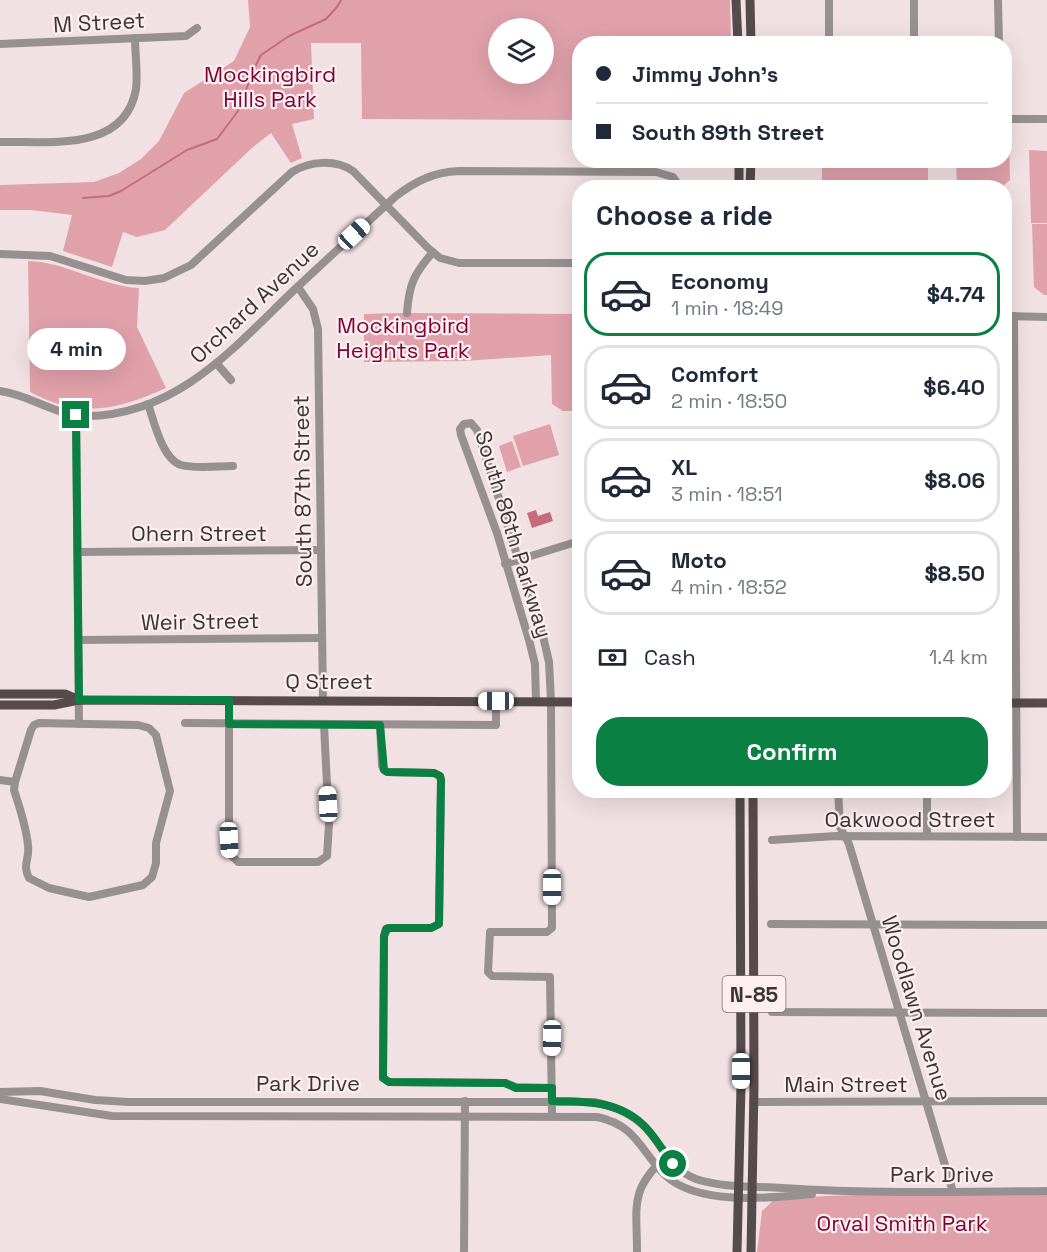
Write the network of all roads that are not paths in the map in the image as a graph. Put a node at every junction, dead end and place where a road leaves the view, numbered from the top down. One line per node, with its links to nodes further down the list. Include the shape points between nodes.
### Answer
1 (736, 0): 7 (main road)
2 (750, 0): 8 (main road)
3 (829, 0): 9 (street)
4 (914, 0): 10 (street)
5 (998, 0): 11 (street)
6 (197, 28): 12 (street, M Street, via 186,36)
7 (738, 36)
8 (751, 36)
9 (829, 36)
10 (914, 36)
11 (999, 36)
12 (135, 38): 13 (street, M Street); 16 (street, via 135,89 127,111 116,124 83,140)
13 (0, 44)
14 (1012, 119): 15 (street)
15 (1047, 119)
16 (0, 142)
17 (675, 180): 18 (street, Orchard Avenue, via 660,172 448,171 416,182)
18 (386, 204): 19 (street); 20 (street, via 349,168 315,163 292,172 191,265 164,278 135,281 50,256); 22 (street, Orchard Avenue)
19 (433, 252): 21 (street, via 459,263); 23 (street, via 412,279)
20 (0, 254)
21 (572, 263)
22 (298, 287): 26 (street, Orchard Avenue); 37 (street, South 87th Street, via 313,309 318,329)
23 (407, 313)
24 (1014, 316): 25 (street); 56 (street)
25 (1047, 316)
26 (217, 364): 27 (street); 29 (street, Orchard Avenue, via 184,387)
27 (231, 380)
28 (0, 391): 30 (street, Orchard Avenue)
29 (148, 404): 30 (street, Orchard Avenue, via 99,415); 33 (street, via 172,460 186,466)
30 (76, 415): 38 (street)
31 (487, 461): 32 (street); 32 (street, South 86th Parkway, via 477,430 471,423 464,424 460,429); 34 (street, South 86th Parkway)
32 (473, 465): 35 (street, South 86th Parkway)
33 (233, 466)
34 (508, 527): 35 (street); 39 (street, South 86th Parkway)
35 (497, 533): 40 (street, South 86th Parkway)
36 (572, 543): 39 (street)
37 (321, 550): 38 (street, Ohern Street); 43 (street, South 87th Street)
38 (78, 552): 44 (street)
39 (519, 561): 40 (street); 41 (street, South 86th Parkway)
40 (506, 564): 42 (street, South 86th Parkway)
41 (539, 624): 42 (street); 46 (street, South 86th Parkway)
42 (526, 628): 45 (street, South 86th Parkway)
43 (322, 638): 44 (street, Weir Street); 50 (street, South 87th Street)
44 (79, 640): 48 (street)
45 (535, 673): 46 (street); 52 (street, South 86th Parkway)
46 (549, 673): 53 (street, South 86th Parkway)
47 (0, 694): 48 (main road, Q Street, via 65,694)
48 (79, 700): 49 (main road, Q Street); 58 (main road, Q Street, via 54,705); 60 (street)
49 (229, 700): 50 (main road, Q Street); 61 (street)
50 (323, 700): 51 (main road, Q Street)
51 (496, 701): 52 (main road, Q Street); 63 (street, via 496,725)
52 (536, 701): 53 (main road, Q Street)
53 (551, 701): 54 (main road, Q Street); 81 (street, South 86th Parkway, via 552,928 490,932 490,976 550,977)
54 (572, 702)
55 (1012, 703): 56 (main road)
56 (1017, 703): 57 (main road); 72 (street)
57 (1047, 703)
58 (0, 705)
59 (185, 723): 61 (street)
60 (80, 724): 65 (street, via 34,725); 65 (street, via 138,724 156,735 170,791 156,843 152,878 143,885 96,897 35,883 26,872 29,850)
61 (229, 724): 62 (street); 62 (street, via 229,854 238,862 324,859 328,852)
62 (324, 725): 63 (street)
63 (380, 725): 81 (street, via 384,770 440,776 441,893 438,925 386,929 382,1076 389,1082 505,1083 516,1088)
64 (0, 780): 65 (street)
65 (15, 782)
66 (740, 798): 93 (main road, N-85)
67 (753, 798): 88 (main road, N-85)
68 (838, 798): 70 (street, Woodlawn Avenue, via 839,824)
69 (927, 798): 71 (street)
70 (844, 836): 71 (street, Oakwood Street); 74 (street, Oakwood Street); 76 (street, Woodlawn Avenue)
71 (927, 836): 72 (street, Oakwood Street)
72 (1017, 837): 73 (street, Oakwood Street)
73 (1047, 837)
74 (772, 840)
75 (771, 924): 76 (street)
76 (873, 924): 77 (street); 79 (street, Woodlawn Avenue)
77 (1047, 925)
78 (772, 1012): 79 (street)
79 (900, 1013): 80 (street); 86 (street, Woodlawn Avenue)
80 (1047, 1013)
81 (552, 1088): 85 (street)
82 (0, 1092): 84 (street, Park Drive, via 40,1091 129,1102)
83 (0, 1099): 90 (street, Park Drive, via 112,1116)
84 (465, 1101): 85 (street, Park Drive); 90 (street)
85 (552, 1101): 89 (street); 91 (street, Park Drive, via 594,1102 625,1112 645,1127)
86 (927, 1101): 87 (street, Main Street); 88 (street, Main Street); 97 (street, Woodlawn Avenue)
87 (1047, 1101)
88 (753, 1102): 94 (main road, N-85)
89 (552, 1115): 90 (street, Park Drive); 92 (street, Park Drive, via 597,1116 619,1124 637,1138)
90 (465, 1116): 100 (street)
91 (666, 1156): 92 (street); 93 (street, Park Drive, via 687,1175)
92 (657, 1165): 98 (street, Park Drive, via 672,1181 687,1188 709,1195); 101 (street, via 638,1192)
93 (738, 1185): 94 (street, Park Drive); 98 (main road, N-85)
94 (752, 1186): 96 (street, Park Drive); 99 (main road, N-85)
95 (1047, 1191): 97 (street, Park Drive)
96 (837, 1192): 97 (street, Park Drive); 99 (street, Park Drive)
97 (953, 1192)
98 (738, 1197): 99 (street, Park Drive); 102 (main road, N-85)
99 (752, 1197): 103 (main road, N-85)
100 (464, 1252)
101 (637, 1252)
102 (737, 1252)
103 (751, 1252)

